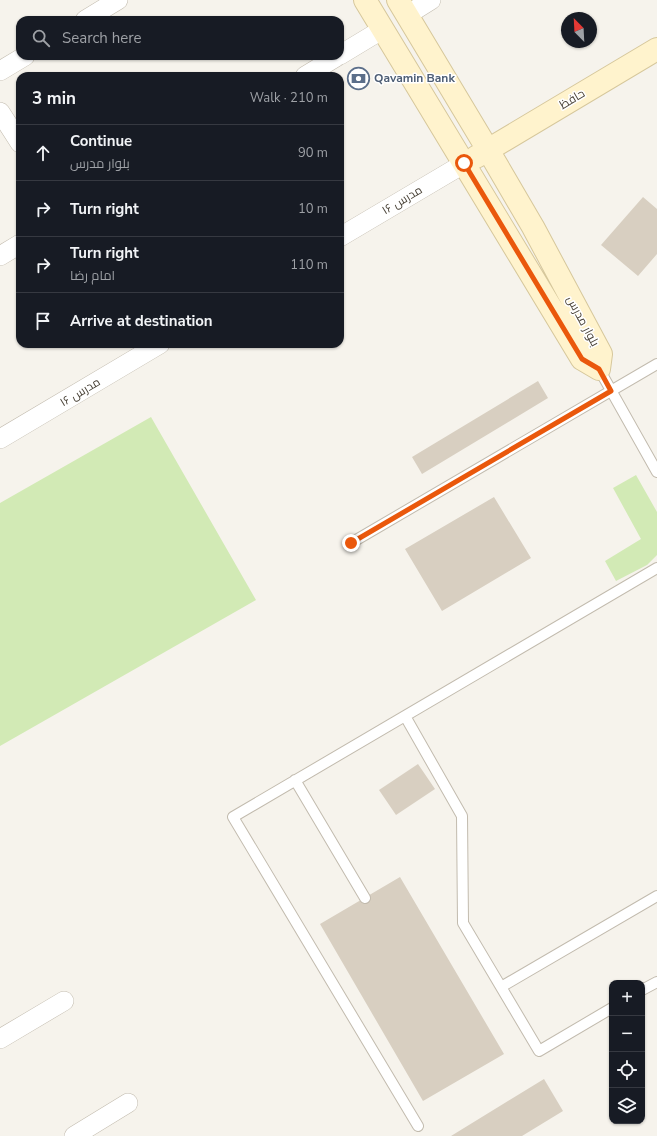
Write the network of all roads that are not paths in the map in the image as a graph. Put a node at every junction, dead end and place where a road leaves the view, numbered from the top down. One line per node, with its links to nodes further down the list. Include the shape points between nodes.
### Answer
1 (118, 0): 5 (street)
2 (365, 0): 6 (street, بلوار مدرس)
3 (432, 0): 4 (street)
4 (402, 7): 15 (street, بلوار مدرس)
5 (92, 16)
6 (383, 29): 8 (street); 16 (street, بلوار مدرس)
7 (657, 49): 15 (street, حافظ)
8 (344, 53)
9 (18, 60): 11 (street)
10 (332, 60): 12 (street)
11 (0, 71)
12 (312, 72)
13 (0, 112): 14 (street)
14 (16, 137)
15 (488, 150): 16 (street, حافظ); 22 (street, بلوار مدرس, via 601,354)
16 (464, 163): 17 (street, مدرس ۱۶); 22 (street, بلوار مدرس, via 582,359)
17 (344, 235)
18 (16, 246): 19 (street)
19 (0, 256)
20 (153, 348): 24 (street, مدرس ۱۶)
21 (657, 364): 23 (lane)
22 (599, 369): 23 (lane)
23 (611, 391): 25 (lane); 26 (lane)
24 (0, 439)
25 (657, 472)
26 (351, 543)
27 (657, 568): 28 (lane)
28 (405, 716): 29 (lane); 33 (lane, via 462,816 463,923)
29 (295, 780): 31 (lane); 39 (lane, via 233,817)
30 (657, 896): 33 (lane)
31 (365, 898)
32 (657, 982): 34 (lane)
33 (501, 987): 36 (lane, via 539,1051)
34 (645, 988)
35 (64, 1001): 37 (street)
36 (609, 1010)
37 (0, 1039)
38 (128, 1103): 40 (street)
39 (418, 1126)
40 (74, 1136)

